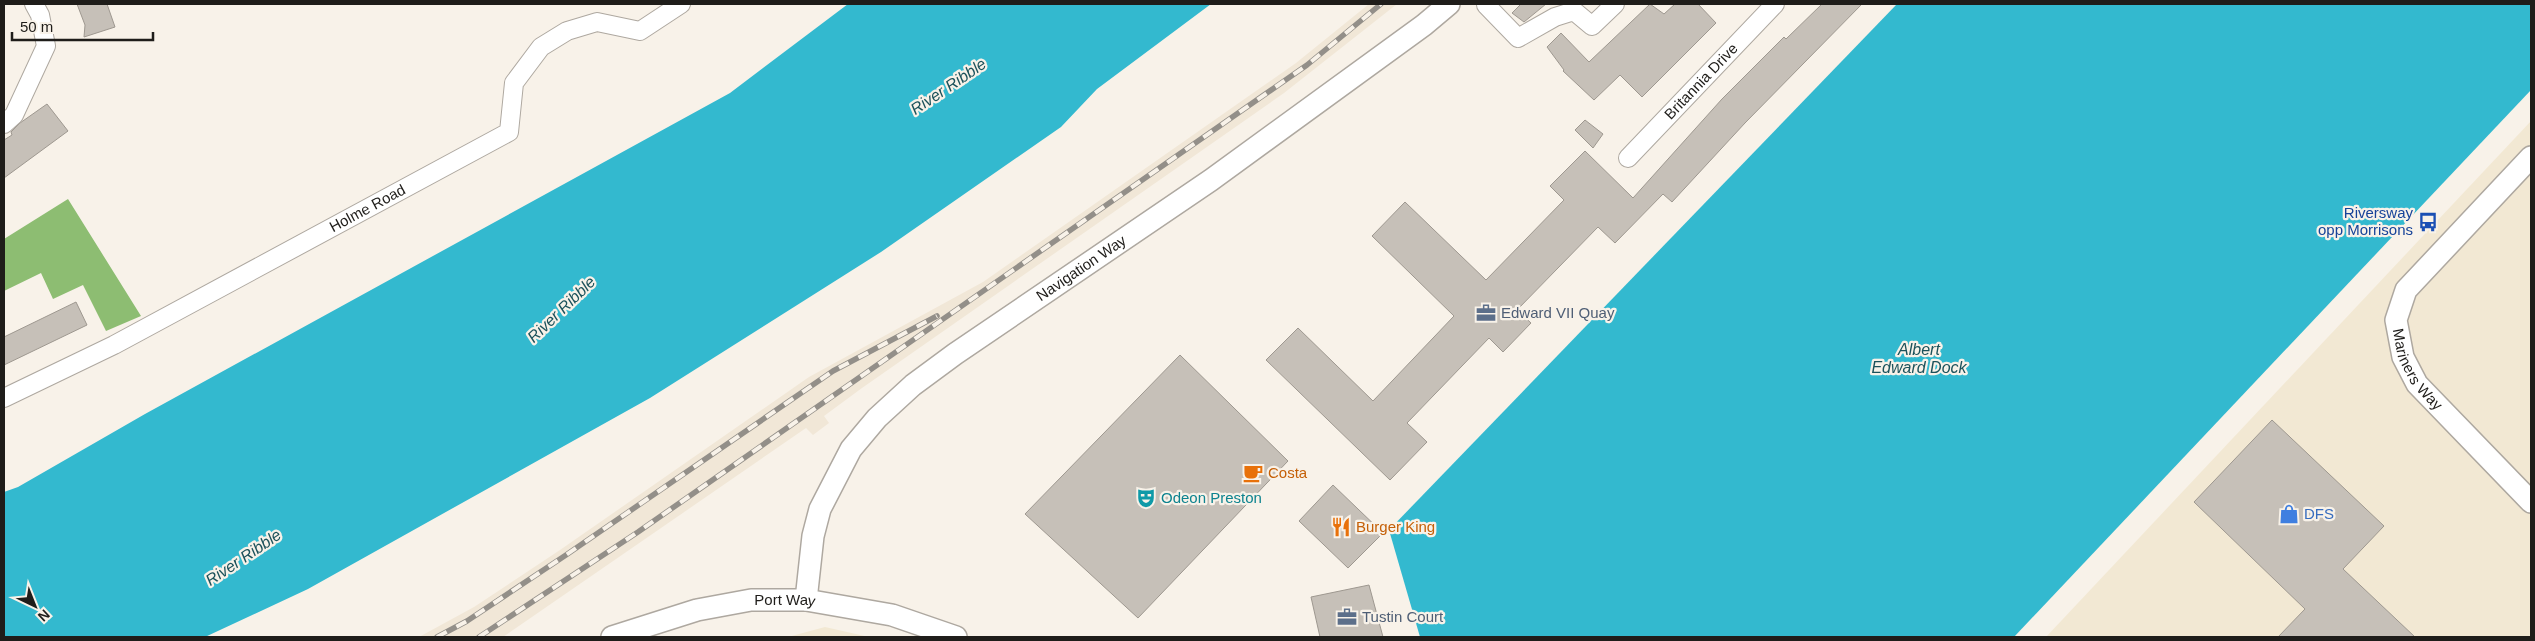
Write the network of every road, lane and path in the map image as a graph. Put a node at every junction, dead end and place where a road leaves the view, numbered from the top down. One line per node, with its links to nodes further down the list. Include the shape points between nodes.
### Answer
1 (34, 4): 7 (street, via 40,15 46,46 14,116)
2 (681, 4): 10 (street, Holme Road, via 640,31 597,22 567,31 540,47 514,83 510,132 114,345)
3 (1449, 4): 12 (street, Navigation Way, via 1211,180 955,354 913,385 877,418 851,449 820,509 812,536)
4 (1615, 4): 6 (street, via 1592,26 1574,11 1555,17 1518,38)
5 (1775, 4): 9 (street, Britannia Drive)
6 (1486, 5)
7 (4, 124)
8 (2531, 157): 11 (street, Mariners Way, via 2406,290 2396,320 2404,357 2417,384)
9 (1628, 158)
10 (4, 398)
11 (2531, 502)
12 (806, 600): 13 (street, Port Way, via 751,600 697,610); 14 (street, Port Way, via 892,615)
13 (612, 637)
14 (956, 637)

